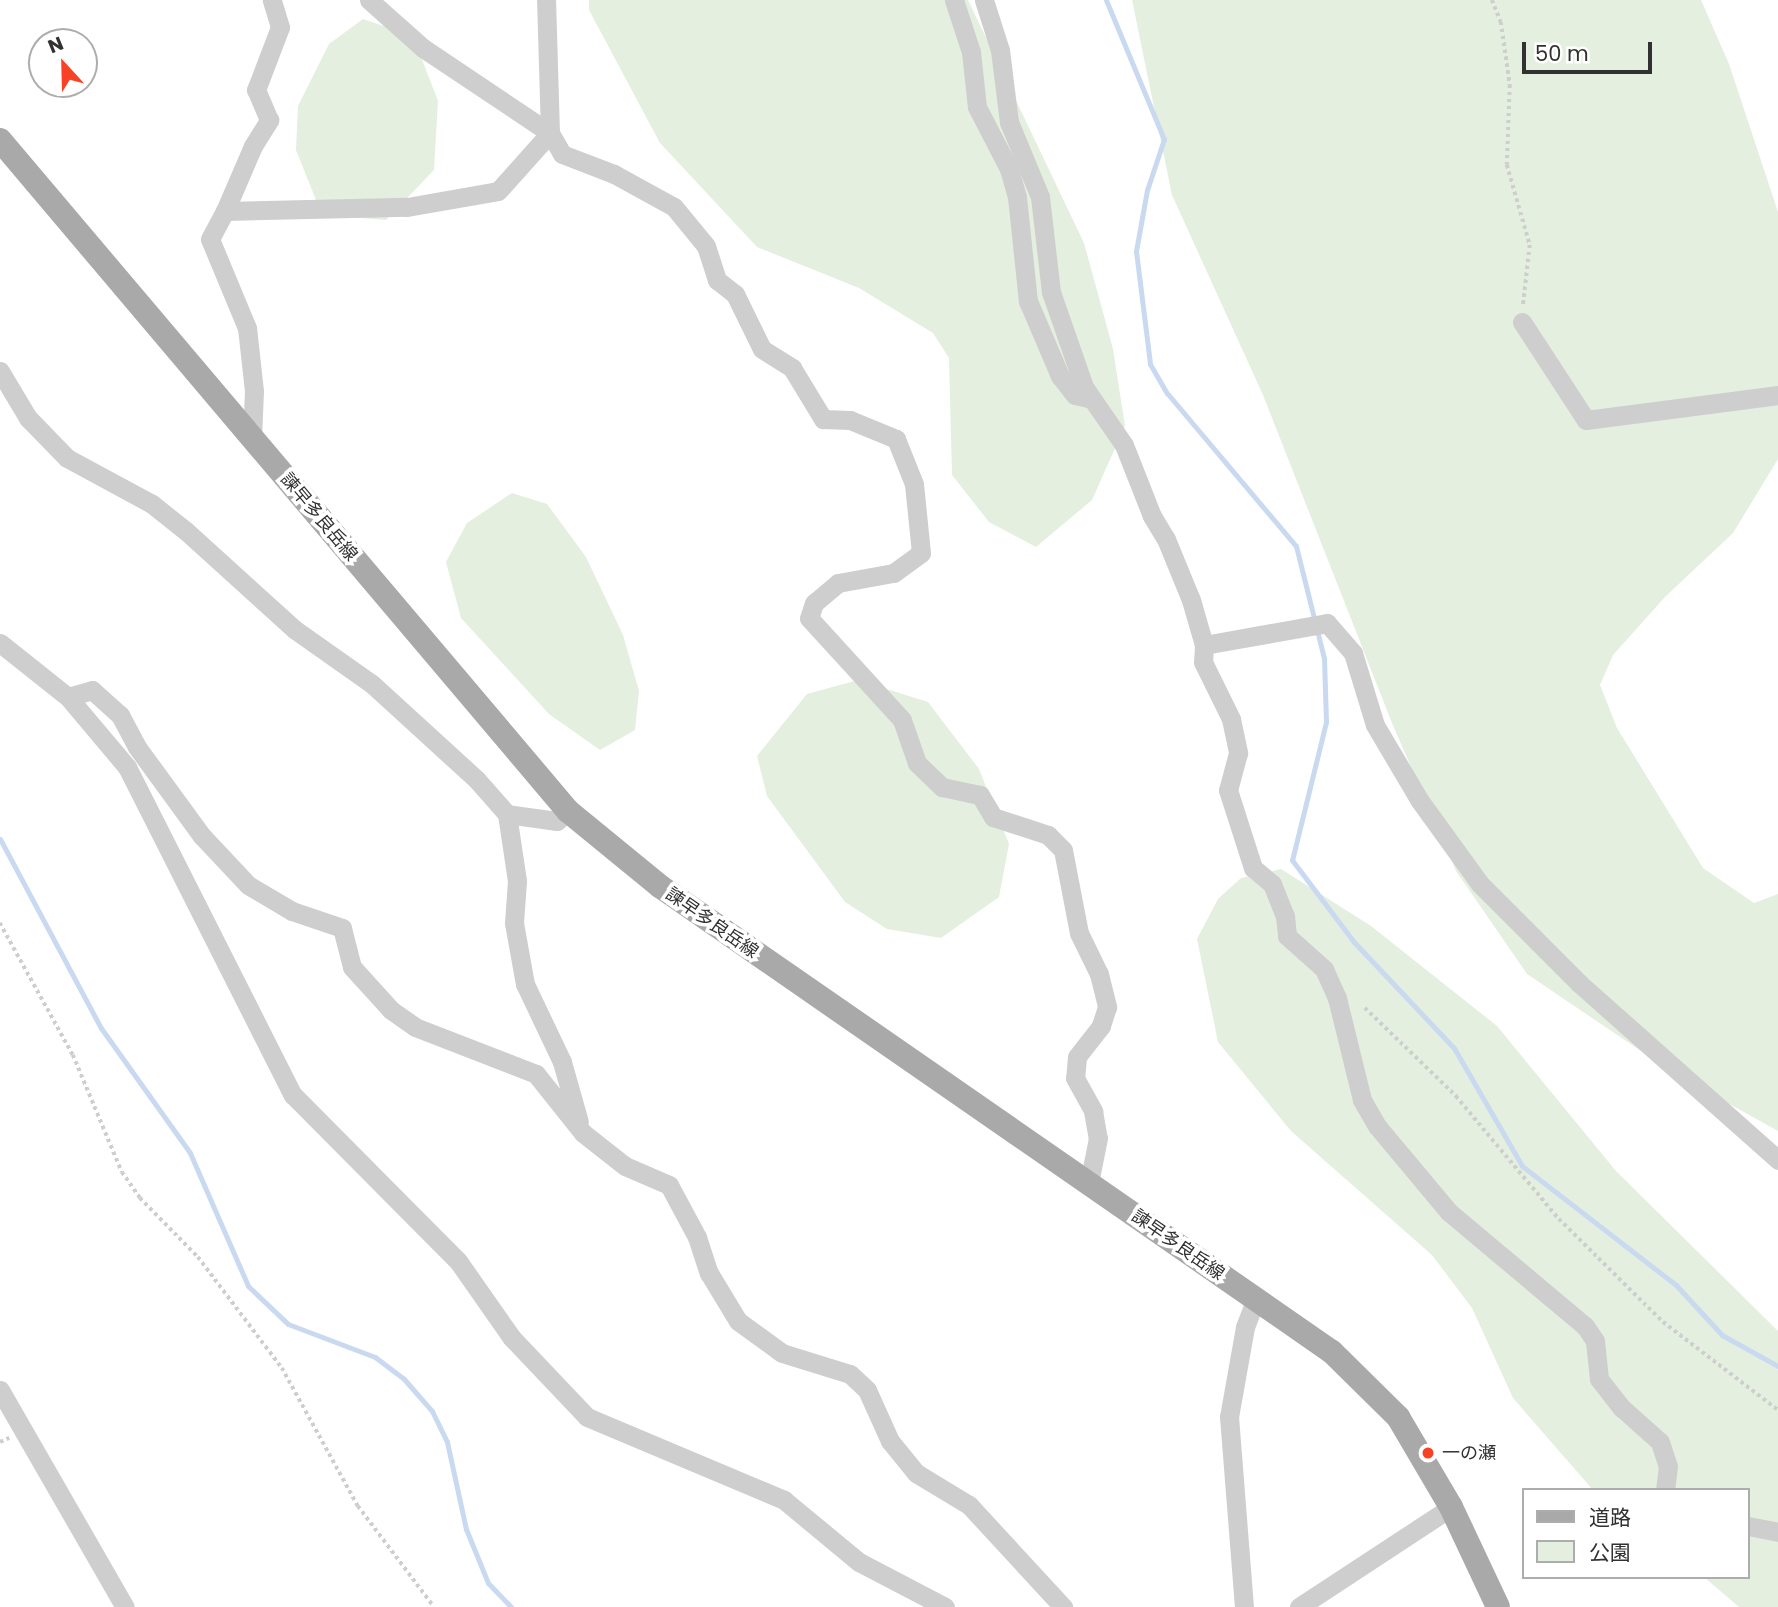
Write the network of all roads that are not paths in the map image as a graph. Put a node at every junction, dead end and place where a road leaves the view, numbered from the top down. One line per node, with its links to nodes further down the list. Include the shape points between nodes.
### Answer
1 (272, 0): 8 (street, via 280,27 256,90 269,120)
2 (546, 0): 6 (street)
3 (954, 0): 12 (street, via 971,52 977,107 1009,169 1017,197 1028,301 1060,376 1075,395)
4 (984, 0): 12 (street, via 1000,50 1010,122 1040,197 1051,292)
5 (373, 2): 6 (street, via 423,48)
6 (550, 132): 8 (street, via 498,191 479,197 407,207); 21 (street, via 562,154 614,174 674,207 706,246 717,280 735,294 762,349 792,368 822,419 850,420 896,439 914,484 921,553 892,573 838,583 814,603 809,618 902,720 917,763 942,787 980,795 993,817 1048,835 1063,850 1079,933 1099,974 1107,1007 1101,1026 1077,1057 1075,1078 1094,1111 1098,1138)
7 (0, 140): 13 (main road, 諫早多良岳線)
8 (225, 211): 13 (street, via 210,239 247,328 254,391)
9 (1522, 322): 11 (street, via 1586,420)
10 (0, 371): 18 (street, via 28,418 67,458 152,504 178,524 294,629 372,684)
11 (1778, 394)
12 (1092, 398): 15 (street, via 1124,445 1191,600)
13 (252, 438): 17 (main road, 諫早多良岳線)
14 (0, 643): 16 (street)
15 (1204, 645): 20 (street, via 1327,623 1353,653 1382,736 1420,801 1480,884 1580,984); 24 (street, via 1203,662 1231,719 1238,753 1228,790 1241,840 1253,869 1272,884 1285,916 1287,936 1328,979 1363,1100 1377,1126 1449,1212 1585,1326 1595,1341 1599,1379 1622,1408 1660,1442 1668,1466)
16 (68, 697): 19 (street, via 92,690 120,715 137,747 202,836 248,885 292,911 342,929 352,967 391,1010 415,1027 536,1074); 29 (street, via 127,767 293,1095 458,1261 512,1338 587,1417 784,1500 859,1562)
17 (568, 811): 18 (street, via 557,821); 21 (main road, 諫早多良岳線, via 660,887)
18 (507, 814): 19 (street, via 517,881 514,923 525,984 562,1062)
19 (583, 1133): 30 (street, via 625,1166 669,1185 709,1273 738,1321 782,1353 850,1374 867,1390 890,1441 916,1473 969,1505)
20 (1778, 1160)
21 (1089, 1183): 22 (main road, 諫早多良岳線)
22 (1256, 1299): 25 (main road, 諫早多良岳線, via 1332,1352 1398,1417); 31 (street, via 1245,1327 1229,1416)
23 (0, 1390): 28 (street)
24 (1665, 1488)
25 (1451, 1507): 32 (street); 33 (main road, 諫早多良岳線)
26 (1750, 1526): 27 (street)
27 (1778, 1532)
28 (125, 1607)
29 (945, 1607)
30 (1063, 1607)
31 (1244, 1607)
32 (1299, 1607)
33 (1498, 1607)

